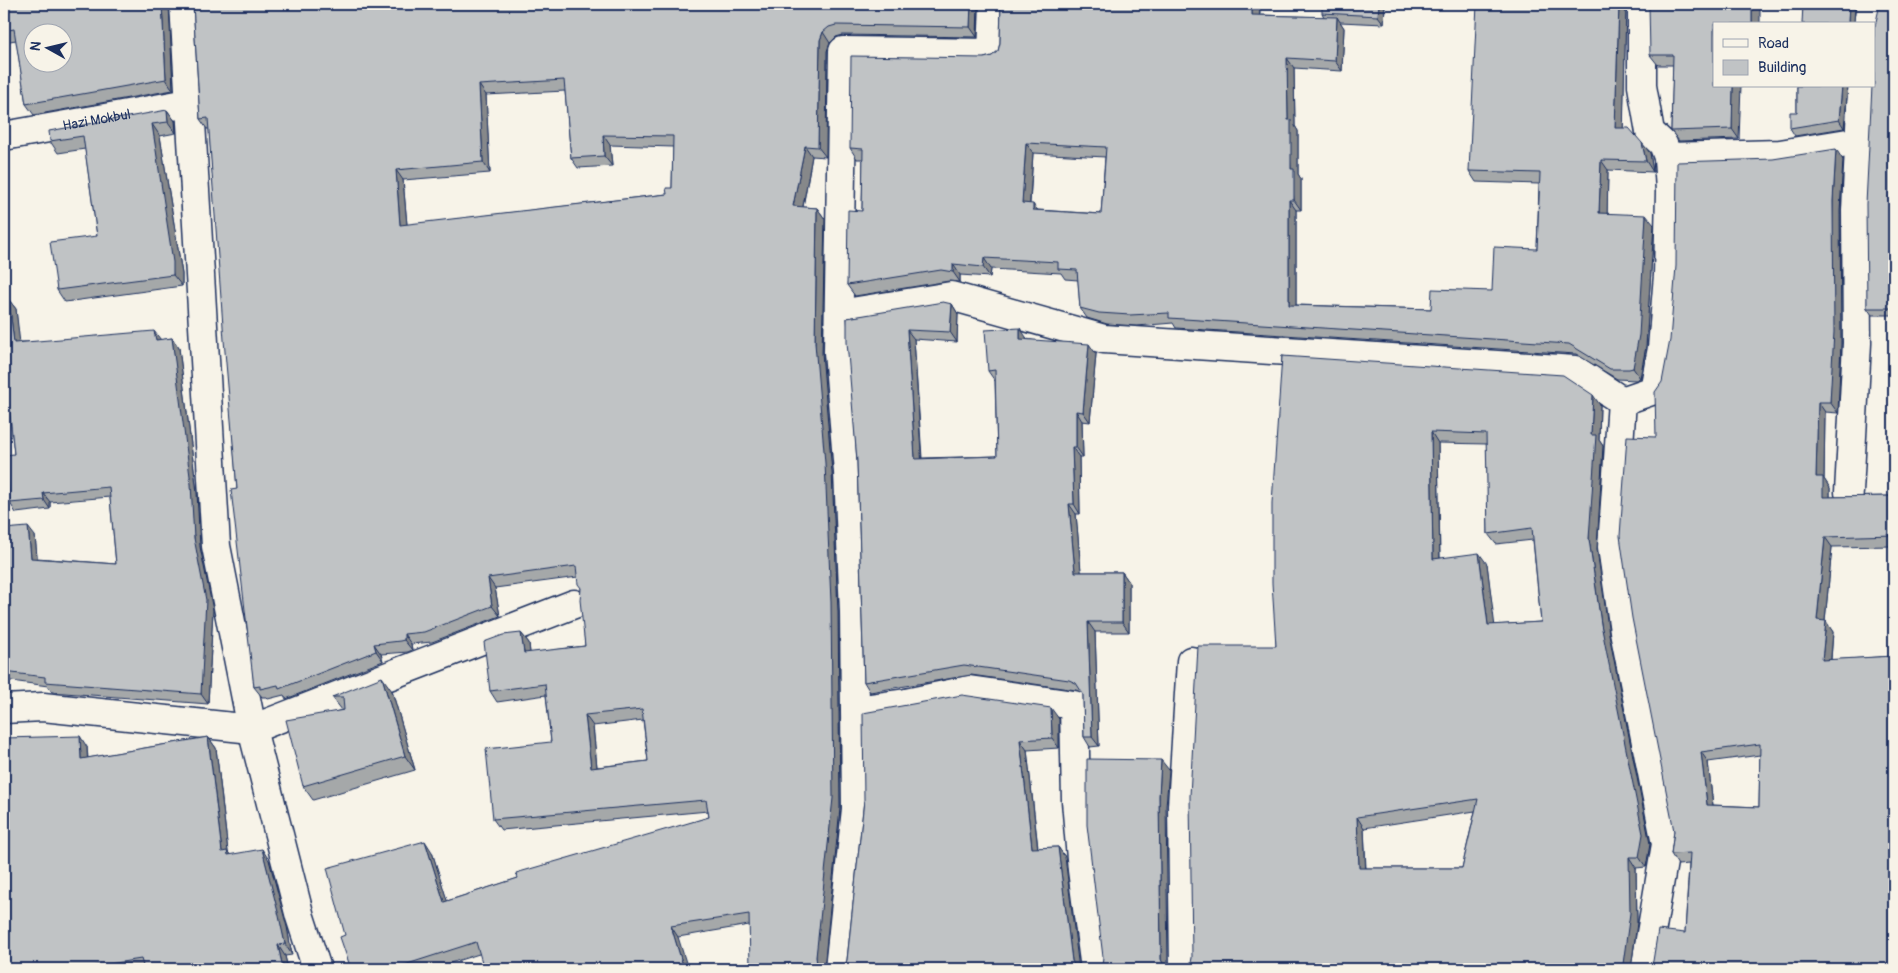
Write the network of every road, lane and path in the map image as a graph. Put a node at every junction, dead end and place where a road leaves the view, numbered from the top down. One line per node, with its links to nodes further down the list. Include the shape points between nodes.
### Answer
1 (184, 4): 7 (street)
2 (994, 4): 11 (street, via 992,54 844,51)
3 (1642, 4): 10 (street, via 1642,86 1650,132)
4 (1871, 4): 5 (street)
5 (1868, 22)
6 (1862, 88): 9 (street)
7 (189, 103): 8 (street, Hazi Mokbul); 18 (street, via 216,546)
8 (4, 136)
9 (1860, 141): 10 (street, via 1780,154); 13 (street, via 1856,211 1857,343)
10 (1668, 156): 12 (street, via 1668,275 1662,348 1654,390)
11 (839, 314): 12 (street, via 951,296 1104,339 1576,370); 17 (street, via 838,352 854,603)
12 (1622, 400): 23 (street, via 1612,547 1624,631 1666,844)
13 (1849, 492)
14 (574, 604): 18 (street)
15 (1191, 662): 22 (street, via 1182,806)
16 (4, 708): 18 (street, via 43,707)
17 (855, 710): 20 (street, via 856,809); 21 (street, via 969,690 1074,706 1076,800)
18 (252, 729): 19 (street, via 300,916)
19 (317, 969)
20 (839, 969)
21 (1095, 969)
22 (1184, 969)
23 (1645, 969)

